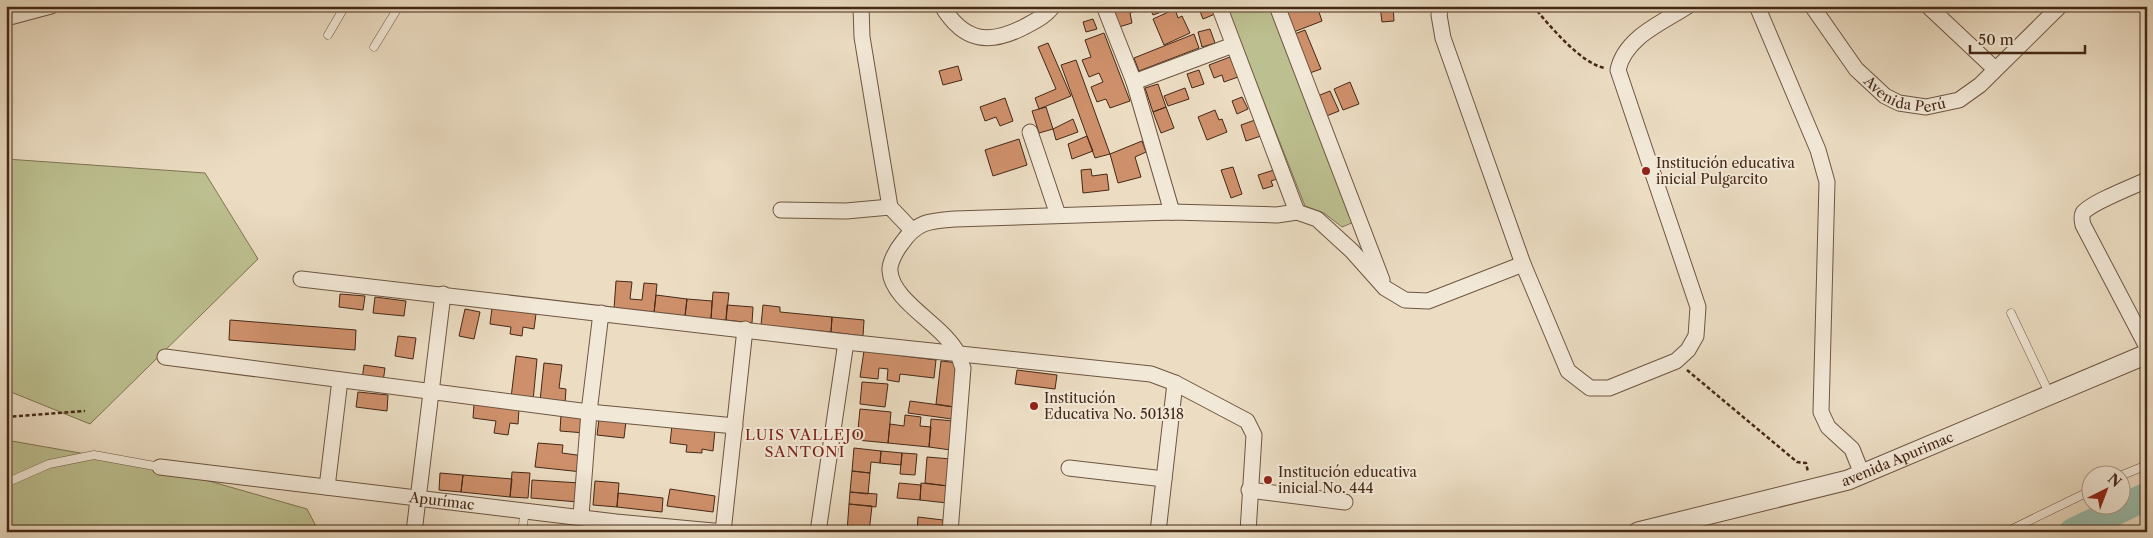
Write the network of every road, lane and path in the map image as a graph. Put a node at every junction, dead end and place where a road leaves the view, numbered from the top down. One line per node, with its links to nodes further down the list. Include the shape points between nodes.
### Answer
1 (51, 6): 17 (street)
2 (345, 6): 18 (lane)
3 (399, 6): 20 (lane)
4 (861, 6): 26 (street, via 862,37)
5 (942, 6): 6 (street, via 951,21 971,35 988,39 1008,35 1048,13)
6 (1052, 6)
7 (1104, 6): 23 (street)
8 (1219, 6): 19 (street)
9 (1278, 6): 34 (street)
10 (1440, 6): 32 (street, via 1442,38)
11 (1533, 6): 22 (path, via 1571,47 1597,67)
12 (1688, 6): 22 (street, via 1638,37 1620,58)
13 (1757, 6): 57 (street, via 1818,150 1827,182 1821,412 1828,427 1852,449)
14 (1812, 6): 21 (street, Avenida Perú, via 1856,70 1884,96 1899,103 1926,107 1958,100 1980,85)
15 (1928, 6): 21 (street)
16 (2060, 6): 21 (street, Avenida Perú)
17 (6, 18)
18 (328, 35)
19 (1233, 45): 23 (street); 29 (street)
20 (374, 47)
21 (1995, 69)
22 (1618, 70): 44 (street, via 1698,308 1696,336)
23 (1134, 82): 28 (street)
24 (1030, 132): 30 (street)
25 (2147, 180): 40 (street, via 2091,206 2081,219)
26 (890, 207): 27 (street, via 846,211); 31 (street)
27 (781, 210)
28 (1172, 212): 29 (street, via 1277,215); 30 (street)
29 (1297, 212): 34 (street, via 1317,219)
30 (1058, 215): 31 (street, via 933,221)
31 (912, 229): 41 (street, via 897,249 890,270 897,290 947,338)
32 (1523, 264): 34 (street, via 1428,301 1405,300); 44 (street, via 1568,371 1590,388 1609,388)
33 (301, 279): 35 (street)
34 (1385, 288)
35 (443, 294): 36 (street); 47 (street)
36 (601, 313): 38 (street); 50 (street)
37 (2012, 313): 48 (lane)
38 (745, 329): 39 (street); 52 (street)
39 (846, 342): 41 (street); 72 (street)
40 (2147, 347)
41 (958, 353): 46 (street, via 1151,374); 73 (street, via 963,368)
42 (2147, 354): 48 (street, avenida Apurimac)
43 (165, 357): 45 (street)
44 (1676, 361): 61 (path, via 1796,462 1806,463)
45 (340, 380): 47 (street); 60 (street)
46 (1175, 383): 58 (street); 62 (street, via 1251,426 1254,435)
47 (432, 393): 50 (street); 64 (street)
48 (2050, 395): 57 (street, avenida Apurimac)
49 (85, 411): 51 (path)
50 (589, 412): 52 (street); 67 (street)
51 (6, 417)
52 (735, 426): 71 (street)
53 (2147, 464): 56 (lane)
54 (160, 466): 59 (lane, via 94,455 49,464); 60 (street, Apurímac)
55 (1069, 468): 58 (street)
56 (2130, 472)
57 (1862, 474): 61 (street, avenida Apurimac)
58 (1164, 479): 74 (street)
59 (6, 483)
60 (327, 487): 64 (street, Apurímac)
61 (1813, 489): 76 (street, avenida Apurimac)
62 (1250, 490): 65 (street); 75 (street)
63 (2080, 496): 77 (lane)
64 (418, 498): 66 (street, Apurímac); 69 (street)
65 (1346, 502)
66 (525, 510): 67 (street, Apurímac); 70 (lane)
67 (582, 516): 68 (street, Apurímac)
68 (615, 527): 71 (street, Apurímac)
69 (414, 532)
70 (522, 532)
71 (724, 532)
72 (818, 532)
73 (950, 532)
74 (1158, 532)
75 (1248, 532)
76 (1638, 532)
77 (2006, 532)

